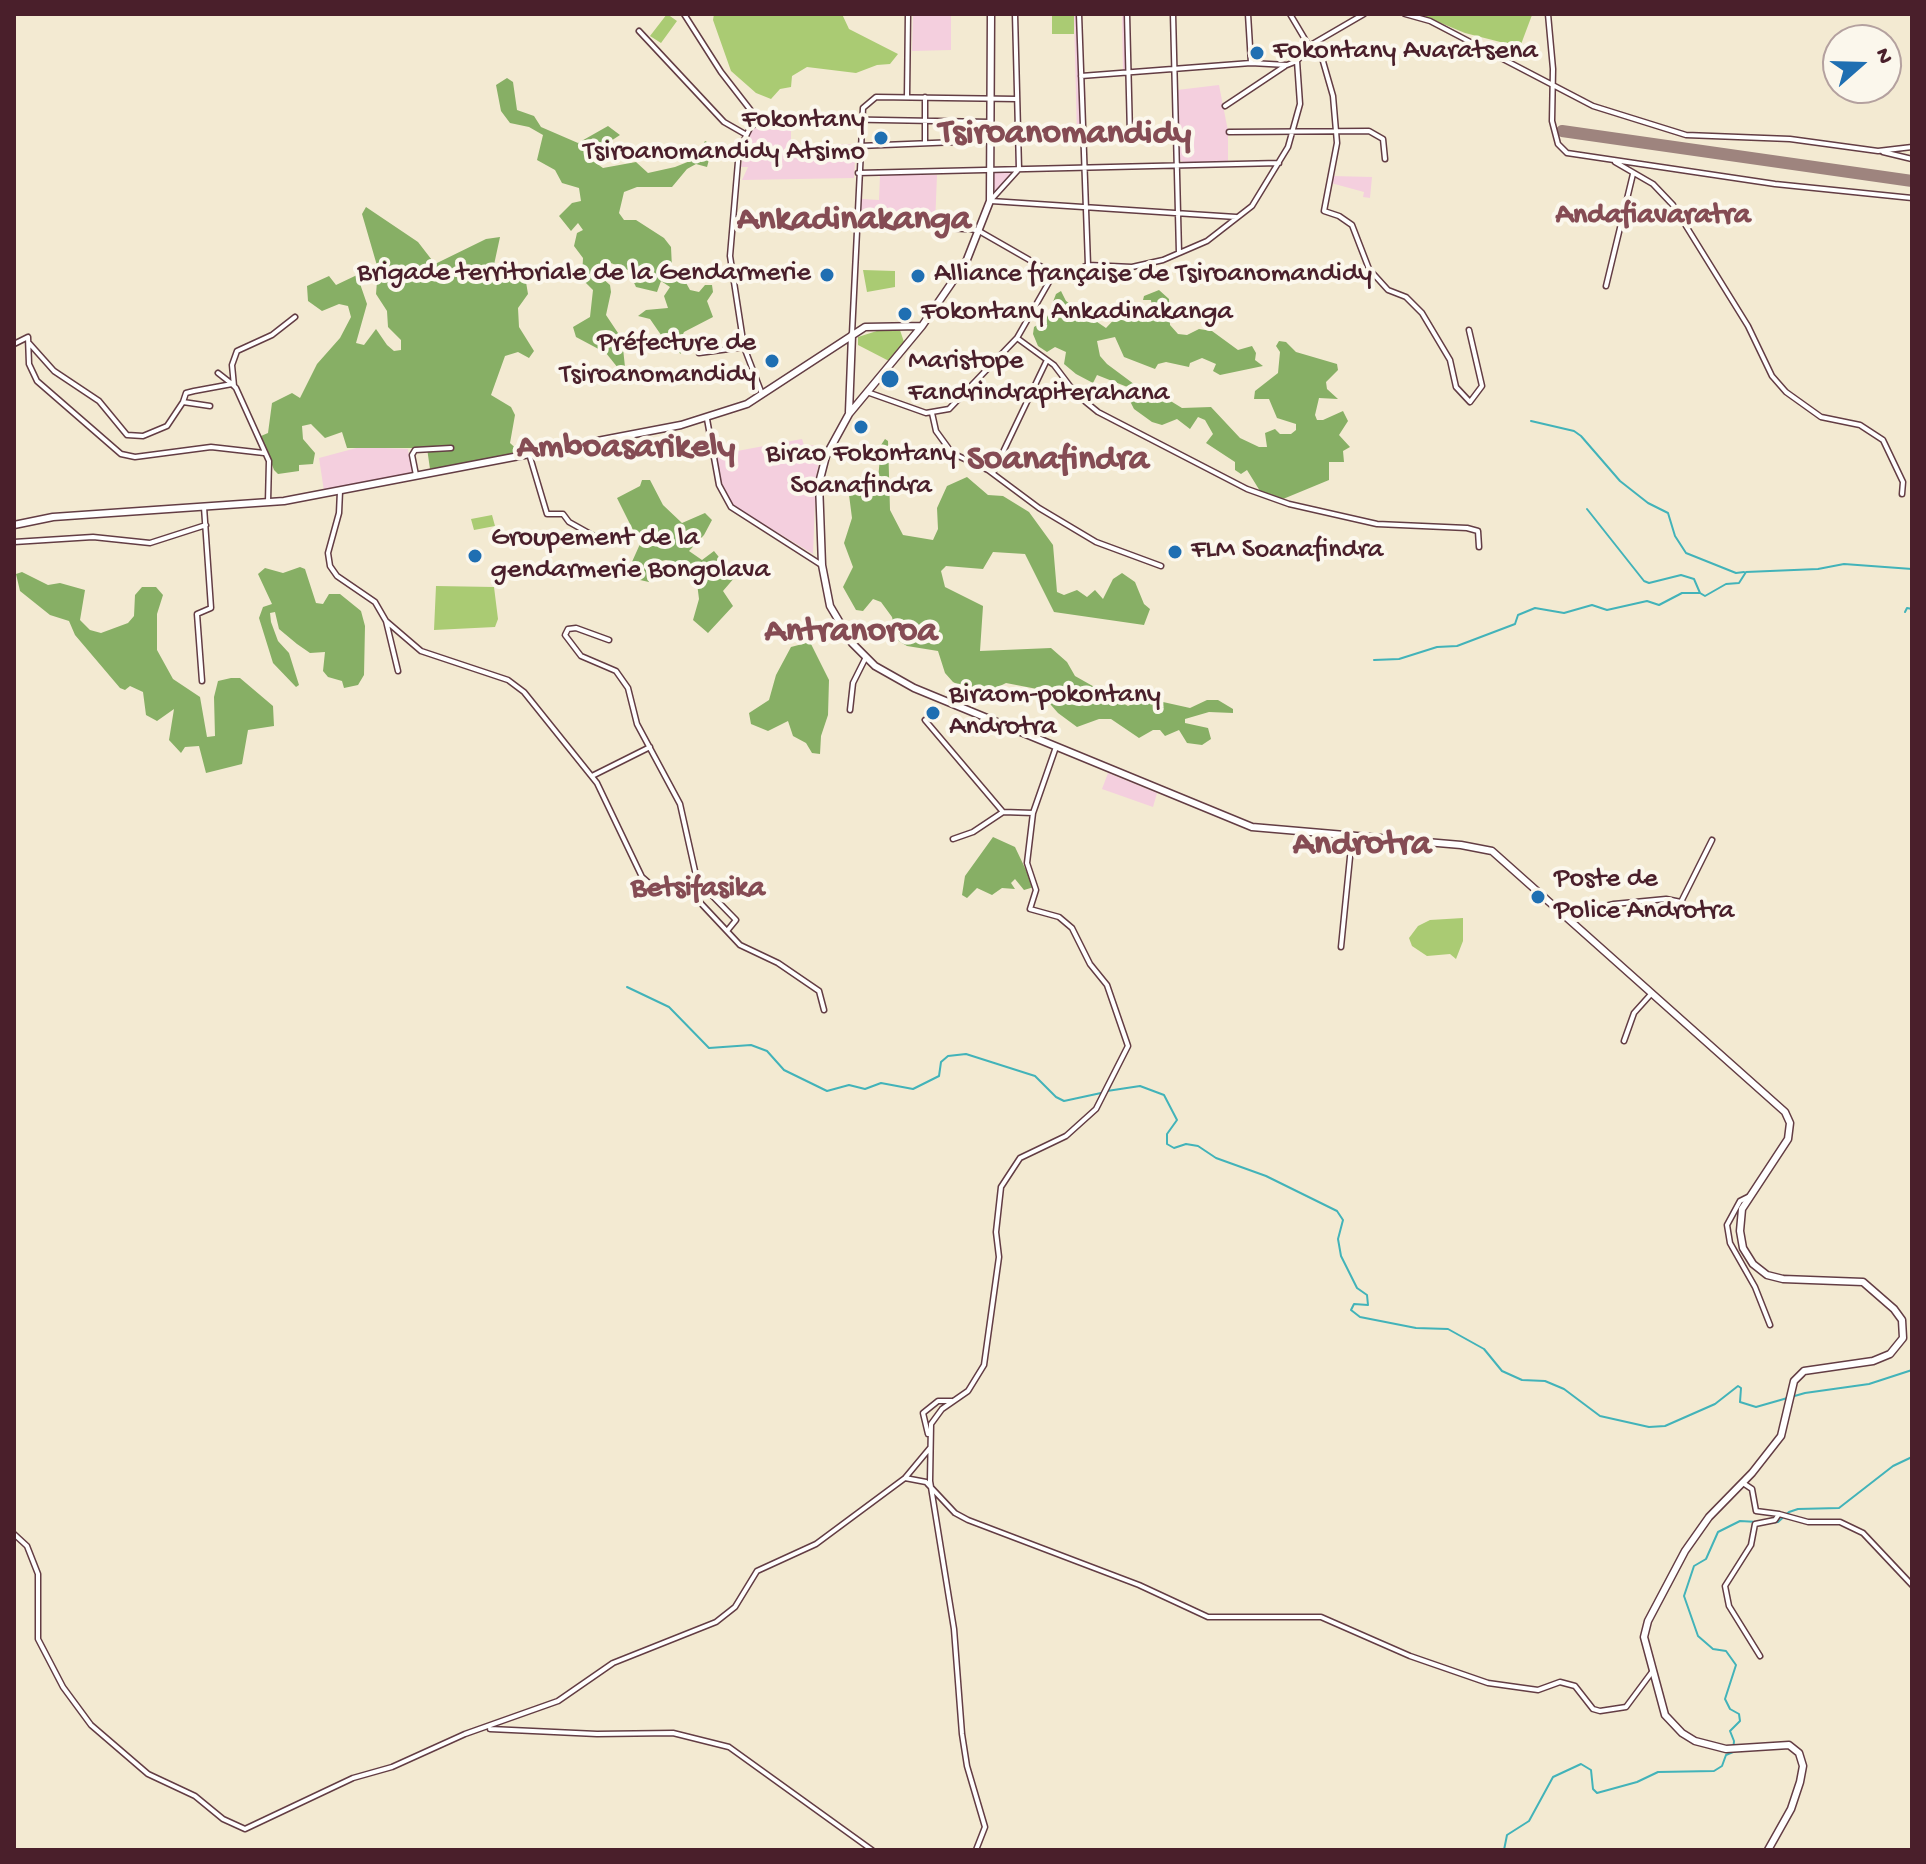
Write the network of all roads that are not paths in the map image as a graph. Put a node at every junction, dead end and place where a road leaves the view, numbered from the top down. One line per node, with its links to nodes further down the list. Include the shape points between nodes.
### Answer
1 (684, 14): 29 (street)
2 (908, 14): 23 (street)
3 (991, 14): 25 (street)
4 (1015, 14): 26 (street)
5 (1079, 14): 21 (street)
6 (1127, 14): 20 (street)
7 (1173, 14): 19 (street)
8 (1248, 14): 17 (street)
9 (1290, 14): 15 (street)
10 (1364, 14): 14 (street)
11 (1405, 14): 22 (street, via 1430,21)
12 (1548, 14): 22 (street)
13 (639, 31): 36 (street, via 724,122)
14 (1318, 44): 15 (street); 33 (street, via 1333,96)
15 (1309, 46): 16 (street)
16 (1297, 61): 18 (street); 32 (street, via 1300,104)
17 (1251, 63): 18 (street); 19 (street)
18 (1287, 65): 27 (street)
19 (1174, 69): 20 (street); 35 (street)
20 (1128, 73): 21 (street); 37 (street)
21 (1081, 76): 38 (street)
22 (1552, 84): 44 (street, via 1593,106 1686,135 1790,139); 47 (street, via 1558,144 1567,153)
23 (907, 97): 24 (street); 28 (street, via 868,100)
24 (925, 97): 25 (street); 30 (street)
25 (990, 99): 26 (street); 31 (street)
26 (1017, 99): 39 (street)
27 (1225, 106)
28 (860, 120): 29 (street); 30 (street); 42 (street)
29 (759, 121): 36 (street)
30 (925, 121): 31 (street); 41 (street)
31 (990, 122): 40 (street)
32 (1294, 129): 33 (street); 34 (street); 48 (street)
33 (1336, 130): 45 (street, via 1379,134); 69 (street, via 1337,159 1324,211 1352,225 1369,269 1388,290 1406,297 1422,313 1450,360 1456,387 1470,402 1482,386)
34 (1229, 132)
35 (1176, 133): 37 (street); 49 (street)
36 (745, 134): 75 (street, via 733,192 730,256)
37 (1130, 135): 38 (street)
38 (1084, 138): 39 (street); 50 (street)
39 (1018, 140): 40 (street); 51 (street)
40 (990, 141): 41 (street); 52 (street)
41 (925, 144): 42 (street)
42 (859, 146): 53 (street)
43 (1912, 147): 44 (street)
44 (1878, 151): 46 (street)
45 (1385, 159)
46 (1912, 159)
47 (1613, 160): 54 (street); 55 (street)
48 (1279, 163): 49 (street); 59 (street, via 1252,206)
49 (1177, 164): 50 (street); 58 (street)
50 (1085, 168): 51 (street); 57 (street)
51 (1019, 169): 52 (street); 56 (street)
52 (990, 170): 53 (street); 56 (street)
53 (858, 173): 60 (street)
54 (1633, 174): 65 (street); 93 (street, via 1662,192 1692,232 1772,376 1821,417 1860,425 1883,440 1903,482)
55 (1912, 198)
56 (990, 201): 57 (street); 61 (street)
57 (1086, 208): 58 (street); 63 (street)
58 (1178, 213): 59 (street); 62 (street)
59 (1236, 217): 62 (street, via 1207,241)
60 (856, 223): 61 (street); 70 (street)
61 (979, 231): 64 (street); 68 (street, via 958,277)
62 (1179, 253): 63 (street, via 1148,265)
63 (1088, 265): 64 (street, via 1069,277)
64 (1053, 275): 71 (street)
65 (1606, 286)
66 (295, 317): 79 (street, via 237,351)
67 (903, 326): 68 (street); 70 (street, via 865,327); 72 (street)
68 (922, 326): 72 (street)
69 (1469, 330)
70 (852, 335): 81 (street); 85 (street)
71 (1017, 338): 84 (street, via 949,409); 100 (street, via 1054,365 1098,412 1247,489 1377,524 1467,528 1478,531)
72 (909, 342): 80 (street)
73 (29, 343): 74 (street, via 28,337); 82 (street, via 54,371 99,401 127,435 143,436 167,426); 88 (street, via 29,364 37,381 121,454 135,457 211,447)
74 (14, 344)
75 (744, 347): 76 (street); 81 (street)
76 (699, 353)
77 (1046, 362): 90 (street)
78 (218, 373): 79 (street)
79 (233, 385): 82 (street, via 186,393); 88 (street)
80 (869, 389): 84 (street); 85 (street)
81 (762, 394): 86 (street)
82 (183, 402): 83 (street)
83 (210, 406)
84 (932, 413): 90 (street, via 936,431 952,453)
85 (849, 414): 101 (street, via 826,456 819,483)
86 (707, 419): 89 (street); 101 (street, via 719,485 731,507)
87 (451, 448): 91 (street, via 415,450)
88 (264, 453): 94 (street, via 269,461)
89 (530, 457): 91 (street); 98 (street, via 547,514 563,514)
90 (993, 473): 102 (street, via 1096,542)
91 (416, 477): 92 (street)
92 (340, 491): 94 (street); 103 (street, via 330,566 367,594)
93 (1902, 494)
94 (268, 502): 95 (street)
95 (204, 507): 96 (street, via 53,517); 97 (street)
96 (14, 525)
97 (206, 525): 99 (street, via 150,543 93,537); 107 (street, via 211,608 197,614)
98 (603, 541)
99 (14, 542)
100 (1479, 547)
101 (822, 565): 105 (street, via 838,623)
102 (1161, 566)
103 (386, 621): 106 (street); 112 (street, via 421,651 508,680 524,692)
104 (609, 640): 110 (street, via 576,628 565,635 581,656 616,671 628,688 637,724)
105 (866, 657): 108 (street, via 853,683); 111 (street, via 890,678)
106 (398, 671)
107 (202, 681)
108 (850, 710)
109 (925, 720): 113 (street)
110 (650, 747): 112 (street); 119 (street, via 680,804 697,880 736,920)
111 (1056, 747): 114 (street); 115 (street, via 1252,827)
112 (592, 776): 119 (street, via 642,877 695,897)
113 (1003, 812): 114 (street); 116 (street)
114 (1033, 813): 126 (street, via 1027,863 1036,890 1030,909 1059,917 1072,928 1107,985 1128,1046 1096,1109 1066,1136 1020,1158 1001,1187 999,1257 984,1365 975,1383)
115 (1352, 837): 118 (street, via 1492,851); 120 (street)
116 (953, 839)
117 (1712, 840): 118 (street, via 1681,902 1614,904)
118 (1566, 915): 121 (street)
119 (727, 931): 122 (street, via 740,945 819,991)
120 (1341, 947)
121 (1653, 991): 123 (street, via 1634,1013); 124 (street, via 1785,1112 1788,1139)
122 (824, 1010)
123 (1624, 1041)
124 (1750, 1196): 125 (street, via 1740,1201 1727,1225 1730,1243); 130 (street, via 1742,1209 1740,1231 1753,1264 1783,1279 1863,1282 1902,1320 1903,1338 1890,1354 1873,1361 1804,1371 1789,1394 1781,1436)
125 (1770, 1325)
126 (954, 1401): 127 (street, via 931,1424); 127 (street, via 938,1401 923,1413)
127 (930, 1438): 128 (street)
128 (930, 1448): 129 (street); 131 (street)
129 (905, 1478): 131 (street, via 926,1482); 137 (street, via 816,1544 757,1571 735,1607 716,1622 613,1663 566,1697)
130 (1743, 1483): 132 (street, via 1752,1489 1756,1511); 136 (street, via 1685,1551 1648,1621 1644,1637)
131 (931, 1489): 136 (street, via 968,1520 1208,1617 1321,1617 1488,1683 1538,1690 1560,1682 1575,1686 1600,1711 1626,1707); 139 (street, via 954,1629 967,1766 985,1827)
132 (1779, 1514): 134 (street, via 1808,1522 1840,1522 1863,1533); 135 (street, via 1755,1524 1751,1545 1725,1586 1729,1606)
133 (14, 1534): 137 (street, via 27,1546 38,1574 38,1639 91,1725 148,1774 195,1796 245,1829 353,1778)
134 (1912, 1585)
135 (1760, 1656)
136 (1652, 1672): 140 (street, via 1671,1724 1695,1741 1726,1749 1789,1745 1799,1753 1803,1766 1791,1809)
137 (485, 1729): 138 (street, via 673,1733 729,1747)
138 (872, 1850)
139 (976, 1850)
140 (1768, 1850)

